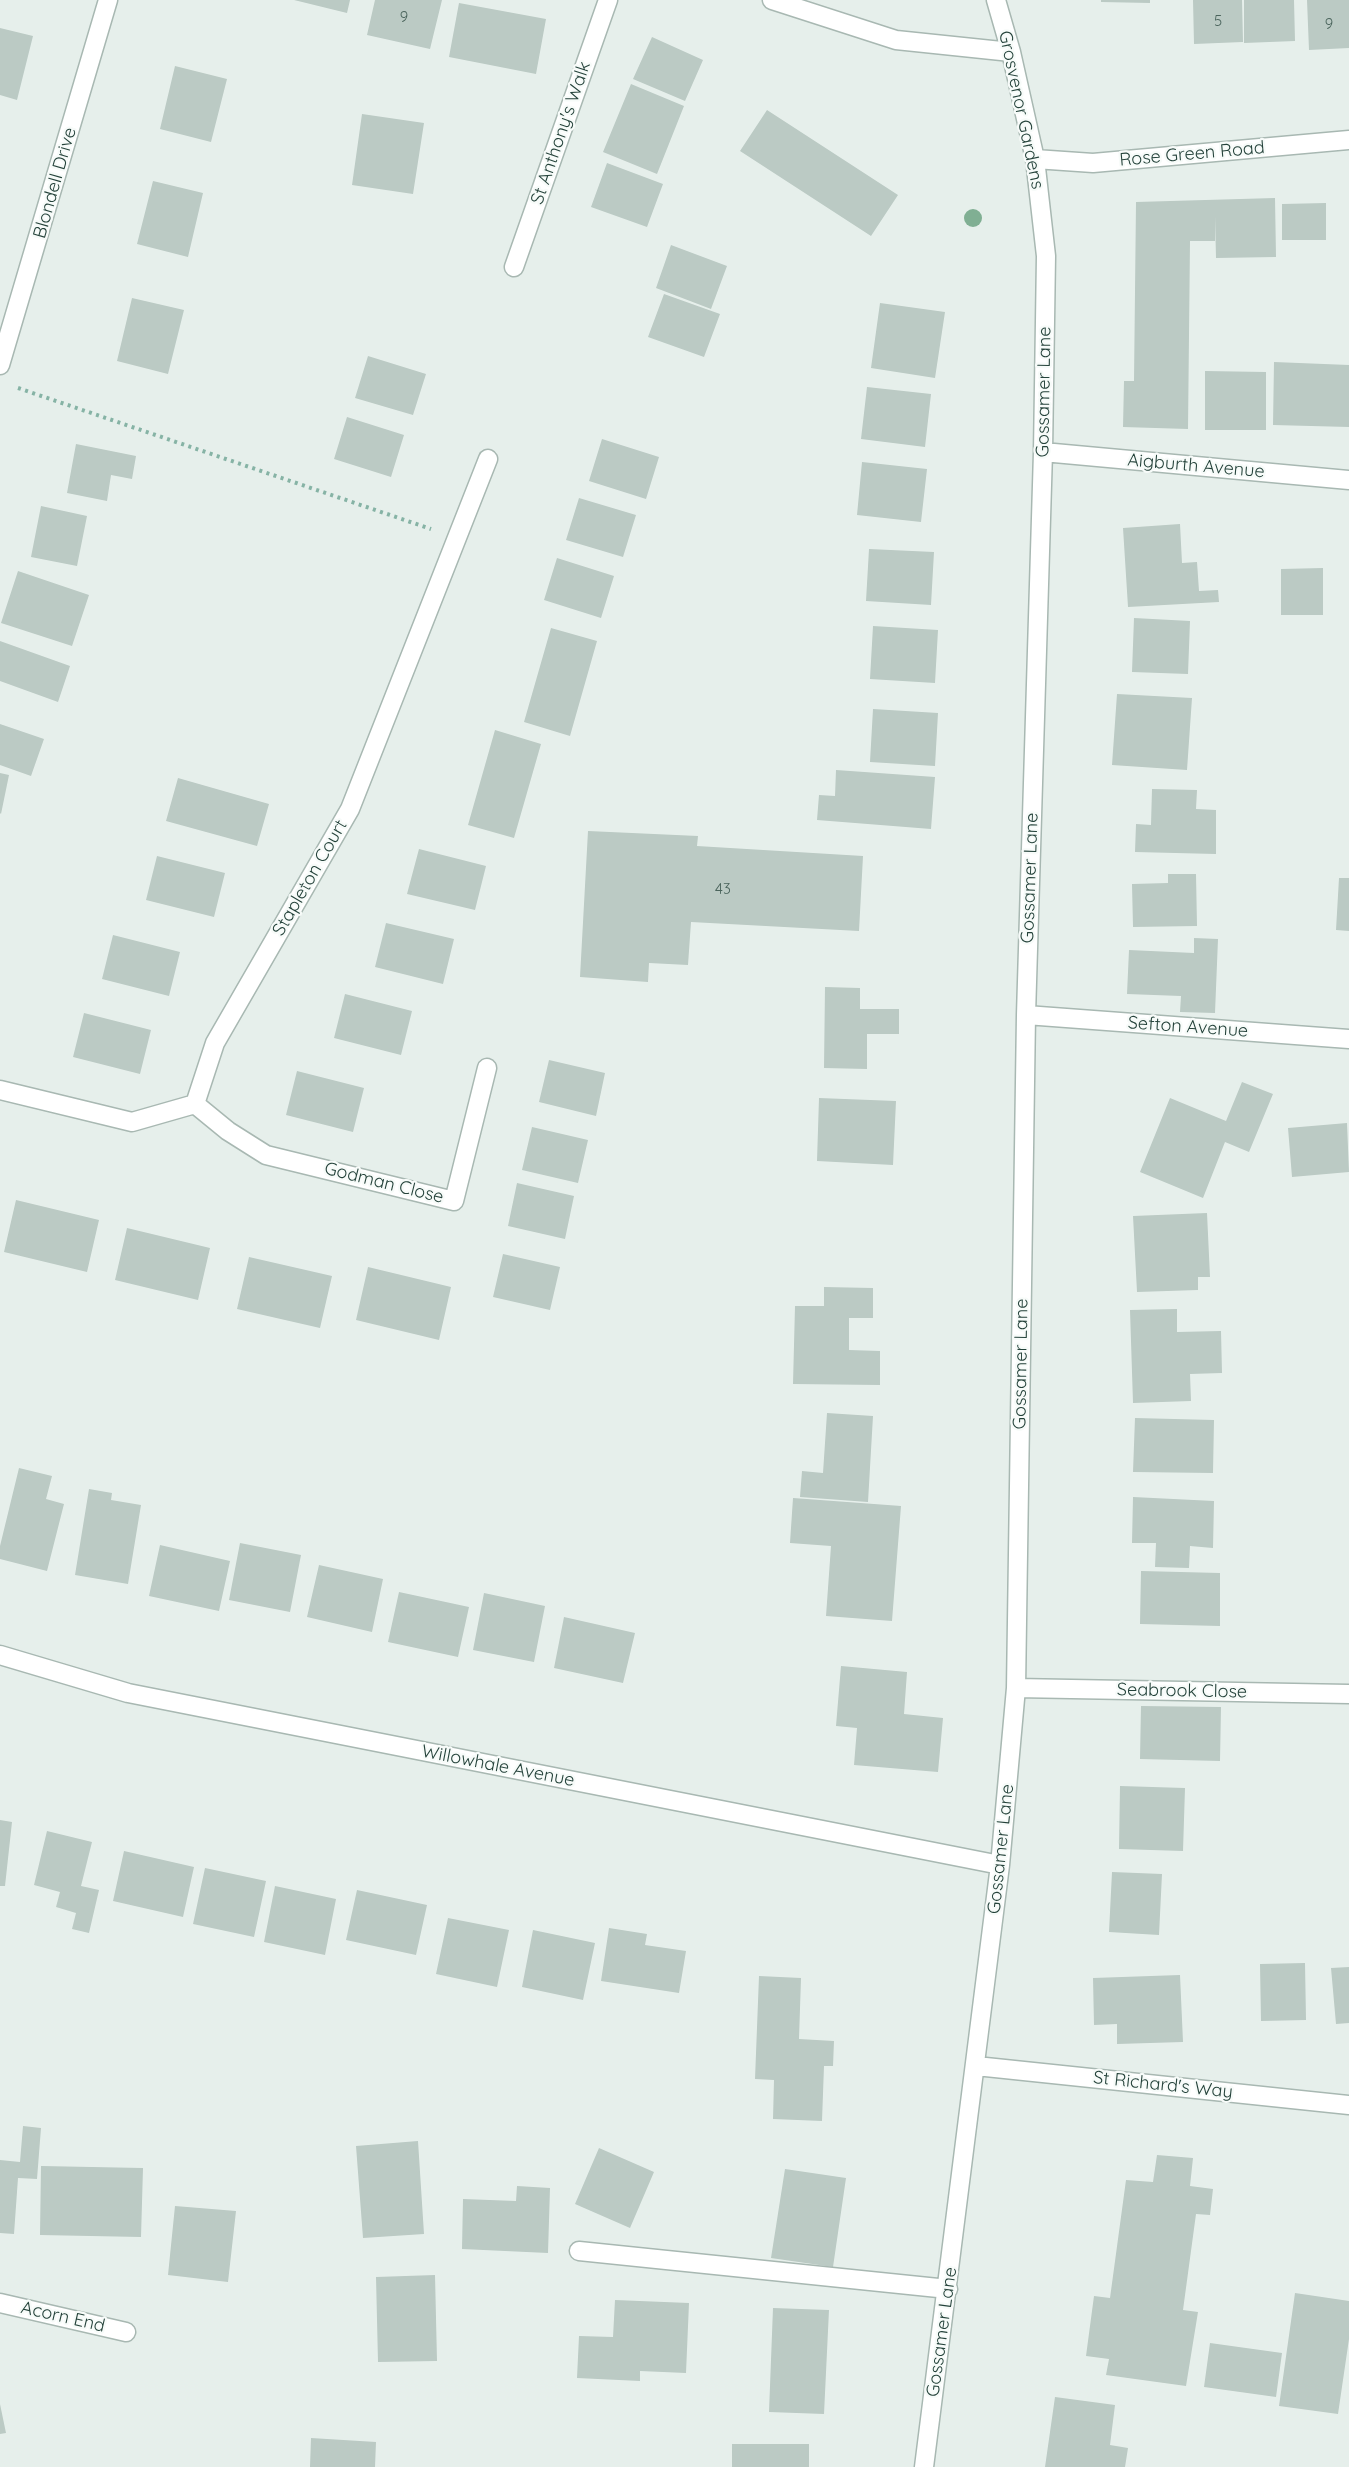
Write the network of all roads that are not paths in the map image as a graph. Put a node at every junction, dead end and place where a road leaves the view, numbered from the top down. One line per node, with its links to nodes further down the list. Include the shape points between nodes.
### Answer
1 (108, 0): 10 (street, Blondell Drive)
2 (608, 0): 9 (street, St Anthony's Walk)
3 (772, 0): 5 (street, via 896,40)
4 (996, 0): 5 (street, Grosvenor Gardens)
5 (1011, 52): 7 (street, Grosvenor Gardens)
6 (1349, 140): 7 (street, Rose Green Road, via 1093,163)
7 (1035, 159): 8 (street, Grosvenor Gardens)
8 (1046, 256): 12 (street, Gossamer Lane)
9 (514, 267)
10 (7, 317): 11 (street, Blondell Drive)
11 (0, 365)
12 (1043, 452): 14 (street, Aigburth Avenue); 15 (street, Gossamer Lane)
13 (488, 459): 19 (street, Stapleton Court, via 350,809 215,1043)
14 (1349, 480)
15 (1026, 1015): 16 (street, Sefton Avenue); 21 (street, Gossamer Lane)
16 (1349, 1039)
17 (487, 1068): 19 (street, Godman Close, via 454,1200 266,1155)
18 (0, 1090): 19 (street, via 132,1122)
19 (195, 1104)
20 (0, 1654): 23 (street, Willowhale Avenue, via 128,1693)
21 (1016, 1688): 22 (street, Seabrook Close); 23 (street, Gossamer Lane)
22 (1349, 1694)
23 (1000, 1865): 24 (street, Gossamer Lane)
24 (976, 2066): 25 (street, St Richard's Way); 27 (street, Gossamer Lane)
25 (1349, 2105)
26 (579, 2251): 27 (street)
27 (948, 2289): 30 (street, Gossamer Lane)
28 (0, 2303): 29 (street, Acorn End)
29 (126, 2332)
30 (924, 2467)

